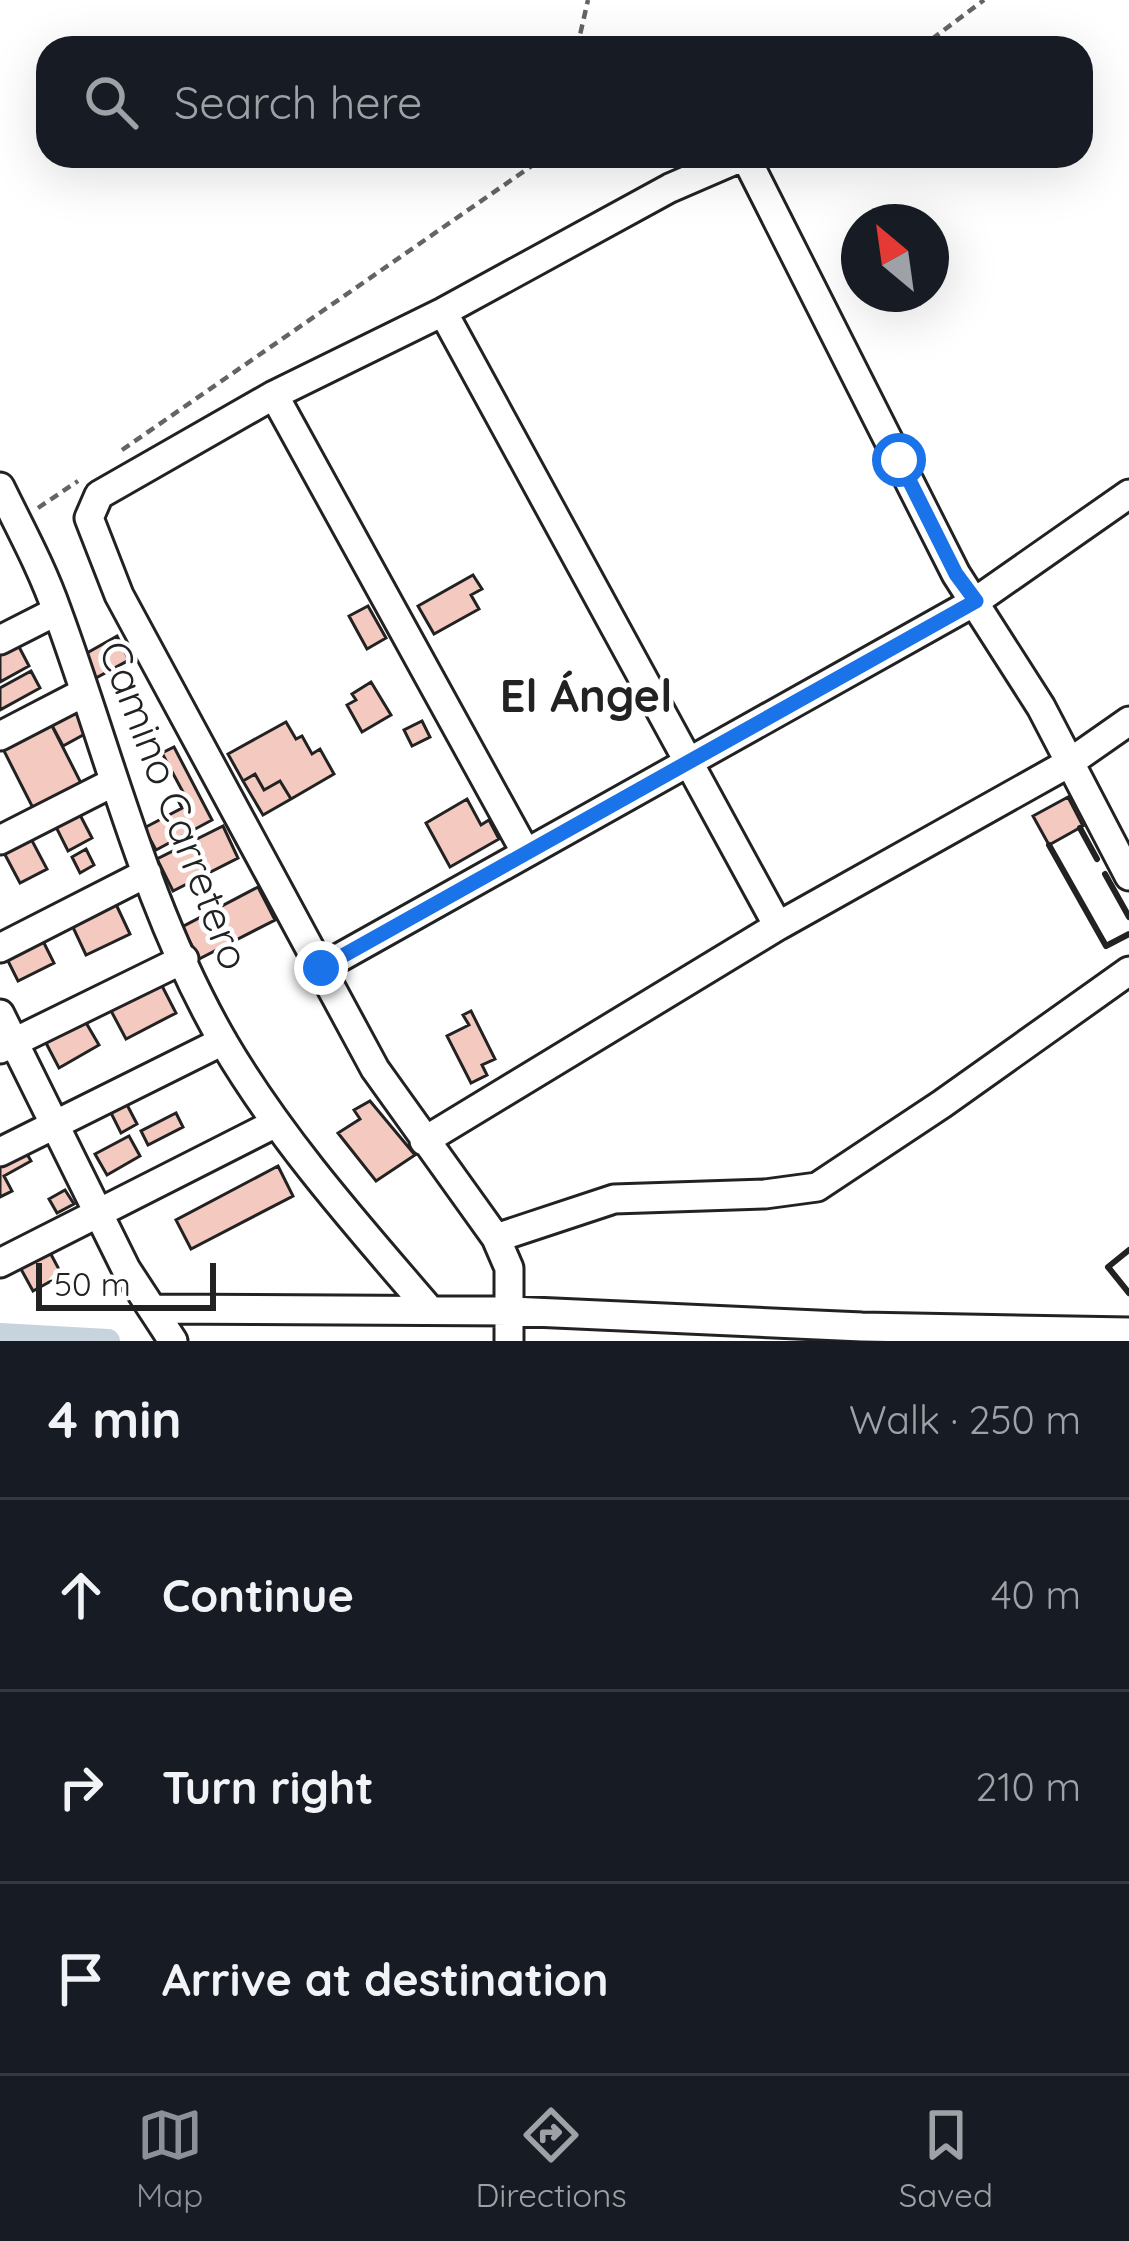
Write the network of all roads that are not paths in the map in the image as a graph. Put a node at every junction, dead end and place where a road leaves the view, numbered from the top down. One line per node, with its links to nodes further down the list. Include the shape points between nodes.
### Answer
1 (716, 168): 3 (street)
2 (750, 168): 8 (street)
3 (443, 312): 4 (street); 14 (street)
4 (274, 394): 18 (street); 24 (street, via 99,495 89,518 119,595)
5 (0, 487): 7 (street, Camino Carretero)
6 (1129, 494): 8 (street)
7 (9, 527): 9 (street, Camino Carretero)
8 (976, 601): 14 (street); 15 (street)
9 (58, 611): 10 (street); 11 (street, Camino Carretero)
10 (0, 640)
11 (85, 692): 13 (street); 16 (street, Camino Carretero)
12 (1129, 721): 15 (street)
13 (0, 736)
14 (688, 763): 18 (street); 21 (street)
15 (1069, 763): 20 (street); 21 (street)
16 (114, 782): 17 (street); 19 (street, Camino Carretero)
17 (0, 839)
18 (526, 853): 24 (street)
19 (147, 873): 22 (street); 23 (street, Camino Carretero)
20 (1129, 876)
21 (778, 926): 31 (street)
22 (0, 948)
23 (184, 959): 27 (street, Camino Carretero); 28 (street)
24 (321, 968): 31 (street)
25 (1129, 971): 34 (street, via 818,1186 614,1199)
26 (0, 1015): 28 (street)
27 (223, 1041): 29 (street, Camino Carretero); 30 (street)
28 (7, 1046): 30 (street)
29 (276, 1123): 33 (street); 36 (street, Camino Carretero)
30 (56, 1124): 32 (street); 33 (street)
31 (424, 1141): 34 (street)
32 (0, 1152)
33 (98, 1212): 35 (street); 37 (street)
34 (496, 1238): 38 (street, via 508,1268)
35 (0, 1263)
36 (429, 1309): 37 (street); 38 (street)
37 (163, 1326)
38 (510, 1329): 39 (street)
39 (1129, 1332)

